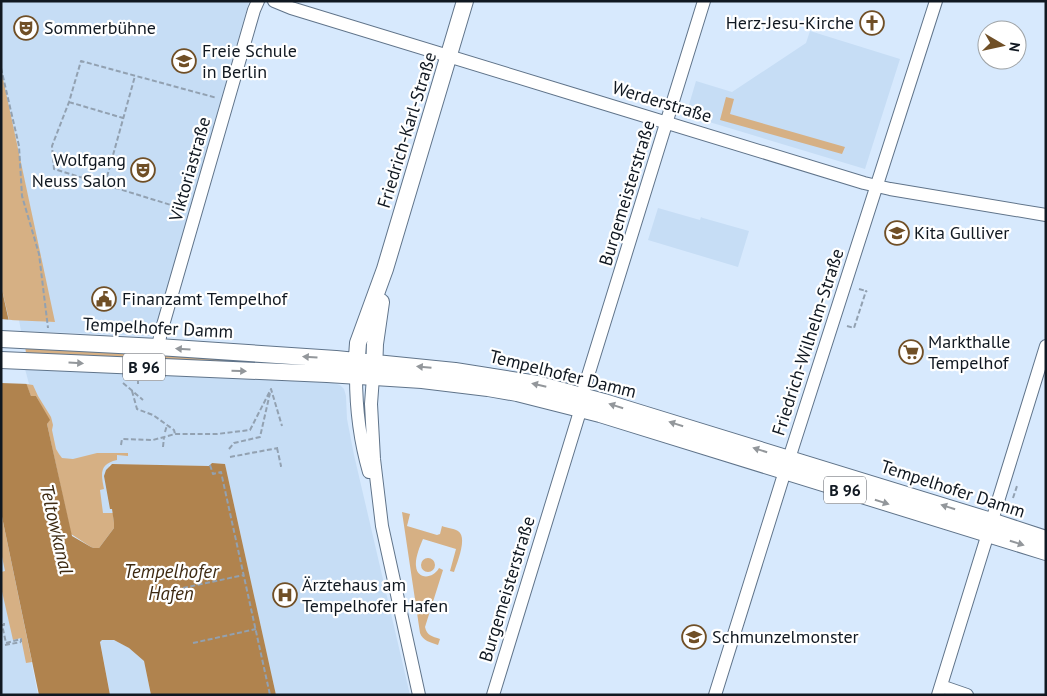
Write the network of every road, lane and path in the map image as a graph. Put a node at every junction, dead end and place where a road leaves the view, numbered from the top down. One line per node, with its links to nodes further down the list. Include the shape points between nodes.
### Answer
1 (258, 1): 24 (street, Viktoriastraße)
2 (274, 1): 6 (street, Werderstraße)
3 (465, 1): 6 (main road, Friedrich-Karl-Straße)
4 (704, 1): 13 (street, Burgemeisterstraße)
5 (936, 1): 15 (street, Friedrich-Wilhelm-Straße)
6 (449, 57): 13 (street, Werderstraße); 18 (main road, Friedrich-Karl-Straße)
7 (1, 68): 8 (path)
8 (2, 72): 21 (path, via 19,146 22,196 39,254)
9 (135, 76): 10 (path); 11 (path, via 81,61); 12 (path)
10 (219, 98)
11 (69, 102): 12 (path); 14 (path, via 52,146 54,169)
12 (123, 118): 14 (path)
13 (667, 122): 15 (street, Werderstraße); 32 (street, Burgemeisterstraße)
14 (105, 185): 16 (path)
15 (876, 185): 17 (street, Werderstraße); 43 (street, Friedrich-Wilhelm-Straße)
16 (187, 210)
17 (1046, 215)
18 (386, 270): 26 (main road, Friedrich-Karl-Straße, via 358,343); 27 (main road, Friedrich-Karl-Straße)
19 (859, 289): 20 (path, via 866,292 854,328)
20 (847, 326)
21 (48, 327)
22 (1, 339): 24 (main road, Tempelhofer Damm / B 96)
23 (1046, 346): 48 (street)
24 (158, 347): 26 (main road, Tempelhofer Damm / B 96, one-way to 24)
25 (1, 360): 26 (main road, Tempelhofer Damm / B 96, one-way to 26)
26 (356, 369): 27 (main road, Tempelhofer Damm / B 96); 47 (street, via 361,437)
27 (374, 370): 32 (main road, Tempelhofer Damm / B 96, via 422,380); 47 (street, via 371,404)
28 (123, 384): 30 (path)
29 (271, 389): 34 (path); 36 (path, via 250,430); 40 (path, via 260,437 234,443)
30 (132, 391): 31 (path); 33 (path, via 137,409)
31 (144, 400)
32 (581, 402): 43 (main road, Tempelhofer Damm / B 96); 60 (street, Burgemeisterstraße)
33 (167, 425): 35 (path); 36 (path)
34 (282, 426)
35 (165, 432)
36 (175, 434): 38 (path, via 153,440 122,439)
37 (164, 437): 39 (path)
38 (122, 446)
39 (163, 447)
40 (229, 449)
41 (230, 457): 44 (path, via 278,448)
42 (210, 465): 51 (path, via 213,474 221,472)
43 (787, 465): 48 (main road, Tempelhofer Damm / B 96, via 904,509); 61 (street, Friedrich-Wilhelm-Straße)
44 (280, 466)
45 (1017, 486): 46 (path)
46 (1013, 498)
47 (379, 506): 59 (street)
48 (990, 527): 49 (main road, Tempelhofer Damm / B 96); 50 (main road, Tempelhofer Damm / B 96, one-way to 50); 57 (street)
49 (1046, 539)
50 (1046, 552)
51 (244, 574): 52 (path); 54 (path)
52 (183, 588)
53 (4, 623): 56 (path, via 6,643 21,639 22,642)
54 (256, 628): 55 (path); 58 (path)
55 (193, 643)
56 (5, 645)
57 (939, 690): 62 (street)
58 (270, 695)
59 (419, 695)
60 (494, 695)
61 (715, 695)
62 (967, 695)

